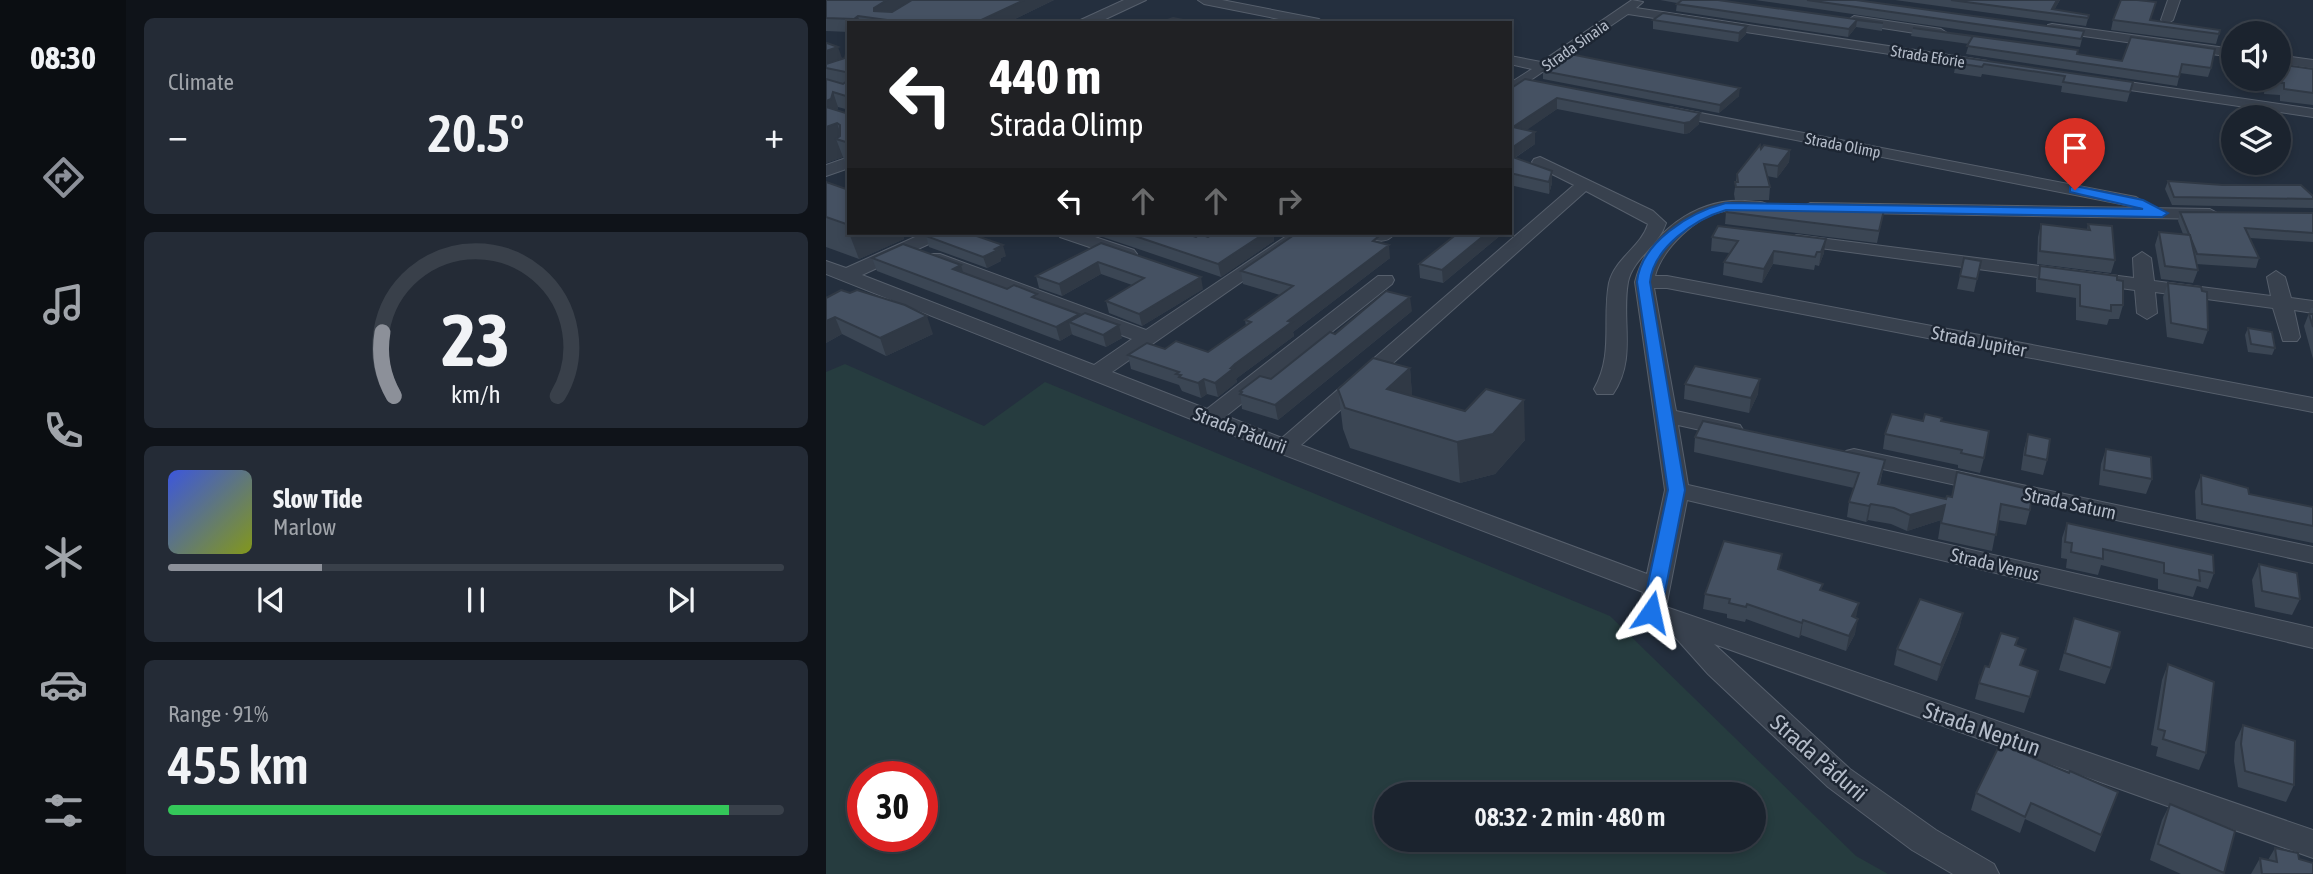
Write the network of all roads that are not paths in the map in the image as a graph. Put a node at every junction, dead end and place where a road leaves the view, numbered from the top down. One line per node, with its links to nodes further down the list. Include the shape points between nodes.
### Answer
1 (1138, 0): 8 (street)
2 (1204, 0): 9 (street)
3 (1641, 0): 5 (street, Strada Sinaia)
4 (2174, 0): 7 (street)
5 (1626, 10): 13 (street, Strada Eforie); 18 (street, Strada Sinaia)
6 (1847, 19): 11 (street)
7 (2167, 20)
8 (1087, 21)
9 (1309, 21)
10 (2039, 26): 14 (street)
11 (1900, 27): 12 (street); 13 (street)
12 (1954, 35)
13 (1883, 49): 19 (street, Strada Eforie)
14 (2221, 51)
15 (1512, 60): 18 (street)
16 (2291, 61): 17 (street)
17 (2313, 64)
18 (1543, 67): 21 (street, Strada Sinaia)
19 (2006, 68)
20 (2088, 80): 24 (street)
21 (1516, 86): 22 (street)
22 (1548, 87)
23 (1655, 108): 29 (street, Strada Olimp, via 2138,203)
24 (2313, 113)
25 (1540, 162): 28 (street)
26 (847, 163): 27 (street)
27 (826, 171)
28 (1585, 184): 53 (street, via 1657,223 1622,273 1615,373); 58 (street)
29 (2162, 213): 30 (street); 31 (street, via 1719,207)
30 (2225, 214)
31 (1685, 227): 32 (street); 44 (street, via 1655,252)
32 (1711, 230)
33 (933, 235): 37 (street)
34 (1072, 235): 39 (street)
35 (1300, 235): 46 (street)
36 (1777, 238): 45 (street)
37 (906, 247): 40 (street); 51 (street)
38 (2141, 258): 45 (street)
39 (1145, 260)
40 (836, 271): 52 (street, Strada Pădurii)
41 (2276, 277): 47 (street)
42 (1198, 278): 46 (street)
43 (1385, 280): 56 (street)
44 (1644, 282): 54 (street, Strada Jupiter, via 1667,282); 55 (street)
45 (2145, 285): 47 (street); 49 (street)
46 (1224, 286): 51 (street)
47 (2282, 303): 48 (street); 50 (street)
48 (2313, 307)
49 (2147, 313)
50 (2290, 337)
51 (1148, 338): 52 (street)
52 (1096, 373): 56 (street, Strada Pădurii)
53 (1605, 389)
54 (2313, 405)
55 (1663, 415): 57 (street); 60 (street)
56 (1209, 418): 58 (street, Strada Pădurii)
57 (1758, 436)
58 (1285, 447): 62 (street, Strada Pădurii)
59 (1826, 450): 61 (street, Strada Saturn)
60 (1676, 490): 62 (street); 63 (street, Strada Venus)
61 (2313, 555)
62 (1661, 606): 64 (street, Strada Neptun); 65 (street, Strada Pădurii, via 1718,667 1839,778 1924,840)
63 (2313, 638)
64 (2313, 844)
65 (1982, 874)

